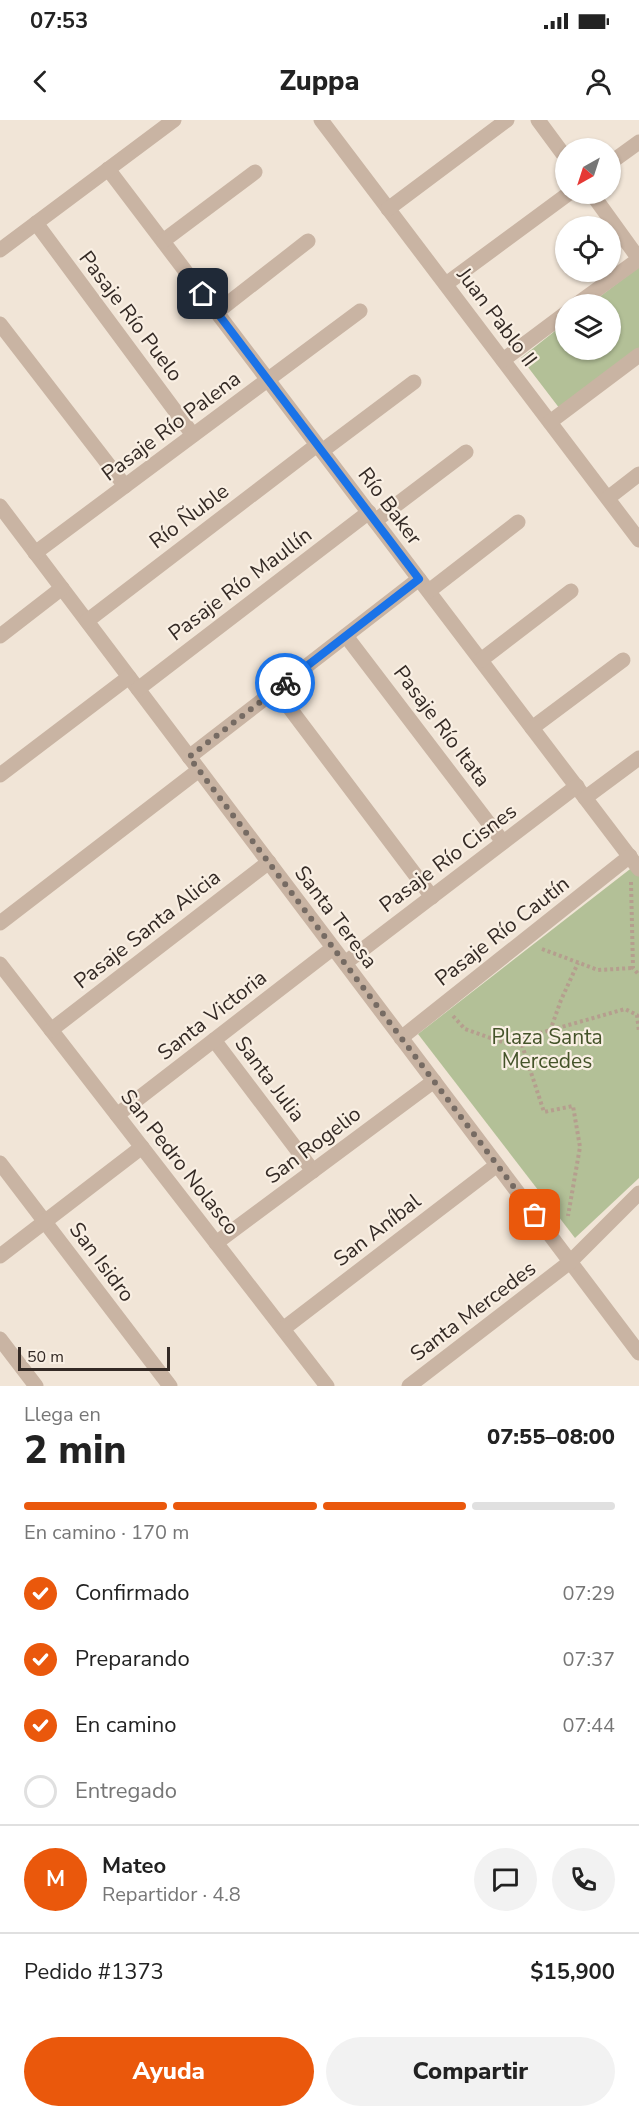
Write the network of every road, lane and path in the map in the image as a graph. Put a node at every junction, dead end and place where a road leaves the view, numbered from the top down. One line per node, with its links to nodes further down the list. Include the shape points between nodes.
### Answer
1 (174, 120): 8 (street)
2 (321, 120): 12 (street, Juan Pablo II)
3 (507, 120): 12 (street)
4 (538, 120): 6 (street)
5 (639, 142): 7 (street)
6 (555, 143)
7 (621, 155)
8 (108, 169): 13 (street); 14 (street, Río Baker)
9 (255, 172): 14 (street)
10 (555, 204): 18 (street)
11 (599, 204): 17 (street)
12 (388, 209): 18 (street, Juan Pablo II)
13 (36, 223): 16 (street); 29 (street, Pasaje Río Puelo)
14 (163, 241): 21 (street, Río Baker)
15 (308, 241): 21 (street)
16 (0, 250)
17 (639, 259): 19 (street)
18 (446, 284): 25 (street, Juan Pablo II)
19 (591, 294)
20 (360, 310): 26 (street, Pasaje Río Palena)
21 (217, 312): 26 (street, Río Baker)
22 (555, 321): 25 (street)
23 (0, 324): 33 (street)
24 (639, 355): 28 (street)
25 (503, 360): 28 (street, Juan Pablo II)
26 (268, 379): 29 (street, Pasaje Río Palena); 30 (street, Río Baker)
27 (414, 382): 30 (street, Río Ñuble)
28 (550, 422): 34 (street, Juan Pablo II)
29 (194, 435): 33 (street, Pasaje Río Palena)
30 (320, 448): 36 (street, Río Baker); 43 (street, Río Ñuble)
31 (466, 452): 36 (street, Pasaje Río Maullín)
32 (639, 474): 34 (street)
33 (125, 486): 39 (street, Pasaje Río Palena)
34 (608, 498): 38 (street, Juan Pablo II)
35 (0, 506): 39 (street, Santa Teresa)
36 (372, 517): 40 (street, Río Baker); 48 (street, Pasaje Río Maullín)
37 (518, 522): 40 (street)
38 (639, 540)
39 (35, 553): 41 (street, Santa Teresa)
40 (424, 585): 45 (street); 46 (street, Río Baker)
41 (62, 588): 43 (street, Santa Teresa); 44 (street)
42 (571, 591): 46 (street)
43 (87, 621): 48 (street, Santa Teresa)
44 (0, 636)
45 (346, 636): 49 (street); 56 (street, Pasaje Río Itata)
46 (481, 660): 50 (street, Río Baker)
47 (623, 660): 50 (street)
48 (133, 683): 51 (street, Santa Teresa); 54 (street, Pasaje Río Maullín)
49 (276, 690): 51 (street); 59 (street)
50 (532, 728): 55 (street, Río Baker)
51 (189, 757): 53 (street, Santa Teresa)
52 (639, 758): 55 (street, Pasaje Río Cisnes)
53 (199, 770): 57 (street, Santa Teresa); 60 (street)
54 (0, 775)
55 (581, 792): 56 (street, Pasaje Río Cisnes); 58 (street, Río Baker)
56 (503, 842): 59 (street, Pasaje Río Cisnes)
57 (268, 862): 62 (street, Santa Teresa); 69 (street, Pasaje Santa Alicia)
58 (637, 865): 61 (street, Pasaje Río Cautín); 66 (path)
59 (432, 897): 63 (street, Pasaje Río Cisnes)
60 (0, 923)
61 (523, 941): 64 (path); 68 (street, Pasaje Río Cautín)
62 (333, 948): 63 (street, Santa Teresa); 74 (street, Santa Victoria)
63 (345, 963): 72 (street, Santa Teresa)
64 (578, 963): 66 (path, via 598,970); 70 (path)
65 (0, 964): 69 (street, San Pedro Nolasco)
66 (633, 968): 67 (path)
67 (639, 975)
68 (442, 1005): 72 (street, Pasaje Río Cautín); 73 (path, via 465,1029 505,1042)
69 (51, 1030): 76 (street, San Pedro Nolasco)
70 (550, 1031): 71 (path, via 625,1009 637,1015); 73 (path)
71 (639, 1032)
72 (401, 1038): 75 (street, Santa Teresa)
73 (520, 1039): 82 (path, via 544,1112 573,1106 580,1147)
74 (214, 1040): 76 (street, Santa Victoria); 80 (street, Santa Julia)
75 (434, 1081): 79 (street, Santa Teresa); 80 (street, San Rogelio)
76 (117, 1115): 77 (street, San Pedro Nolasco)
77 (142, 1147): 83 (street); 84 (street, San Pedro Nolasco)
78 (0, 1163): 83 (street, San Isidro)
79 (497, 1165): 86 (street, Santa Teresa); 87 (street, San Aníbal)
80 (313, 1172): 84 (street, San Rogelio)
81 (639, 1193): 86 (street, Santa Mercedes)
82 (568, 1216)
83 (45, 1222): 85 (street); 91 (street, San Isidro)
84 (216, 1243): 87 (street, San Pedro Nolasco)
85 (0, 1256)
86 (570, 1263): 89 (street, Santa Teresa); 93 (street, Santa Mercedes)
87 (283, 1329): 92 (street, San Pedro Nolasco)
88 (0, 1340): 90 (street)
89 (639, 1353)
90 (36, 1386)
91 (170, 1386)
92 (327, 1386)
93 (409, 1386)

